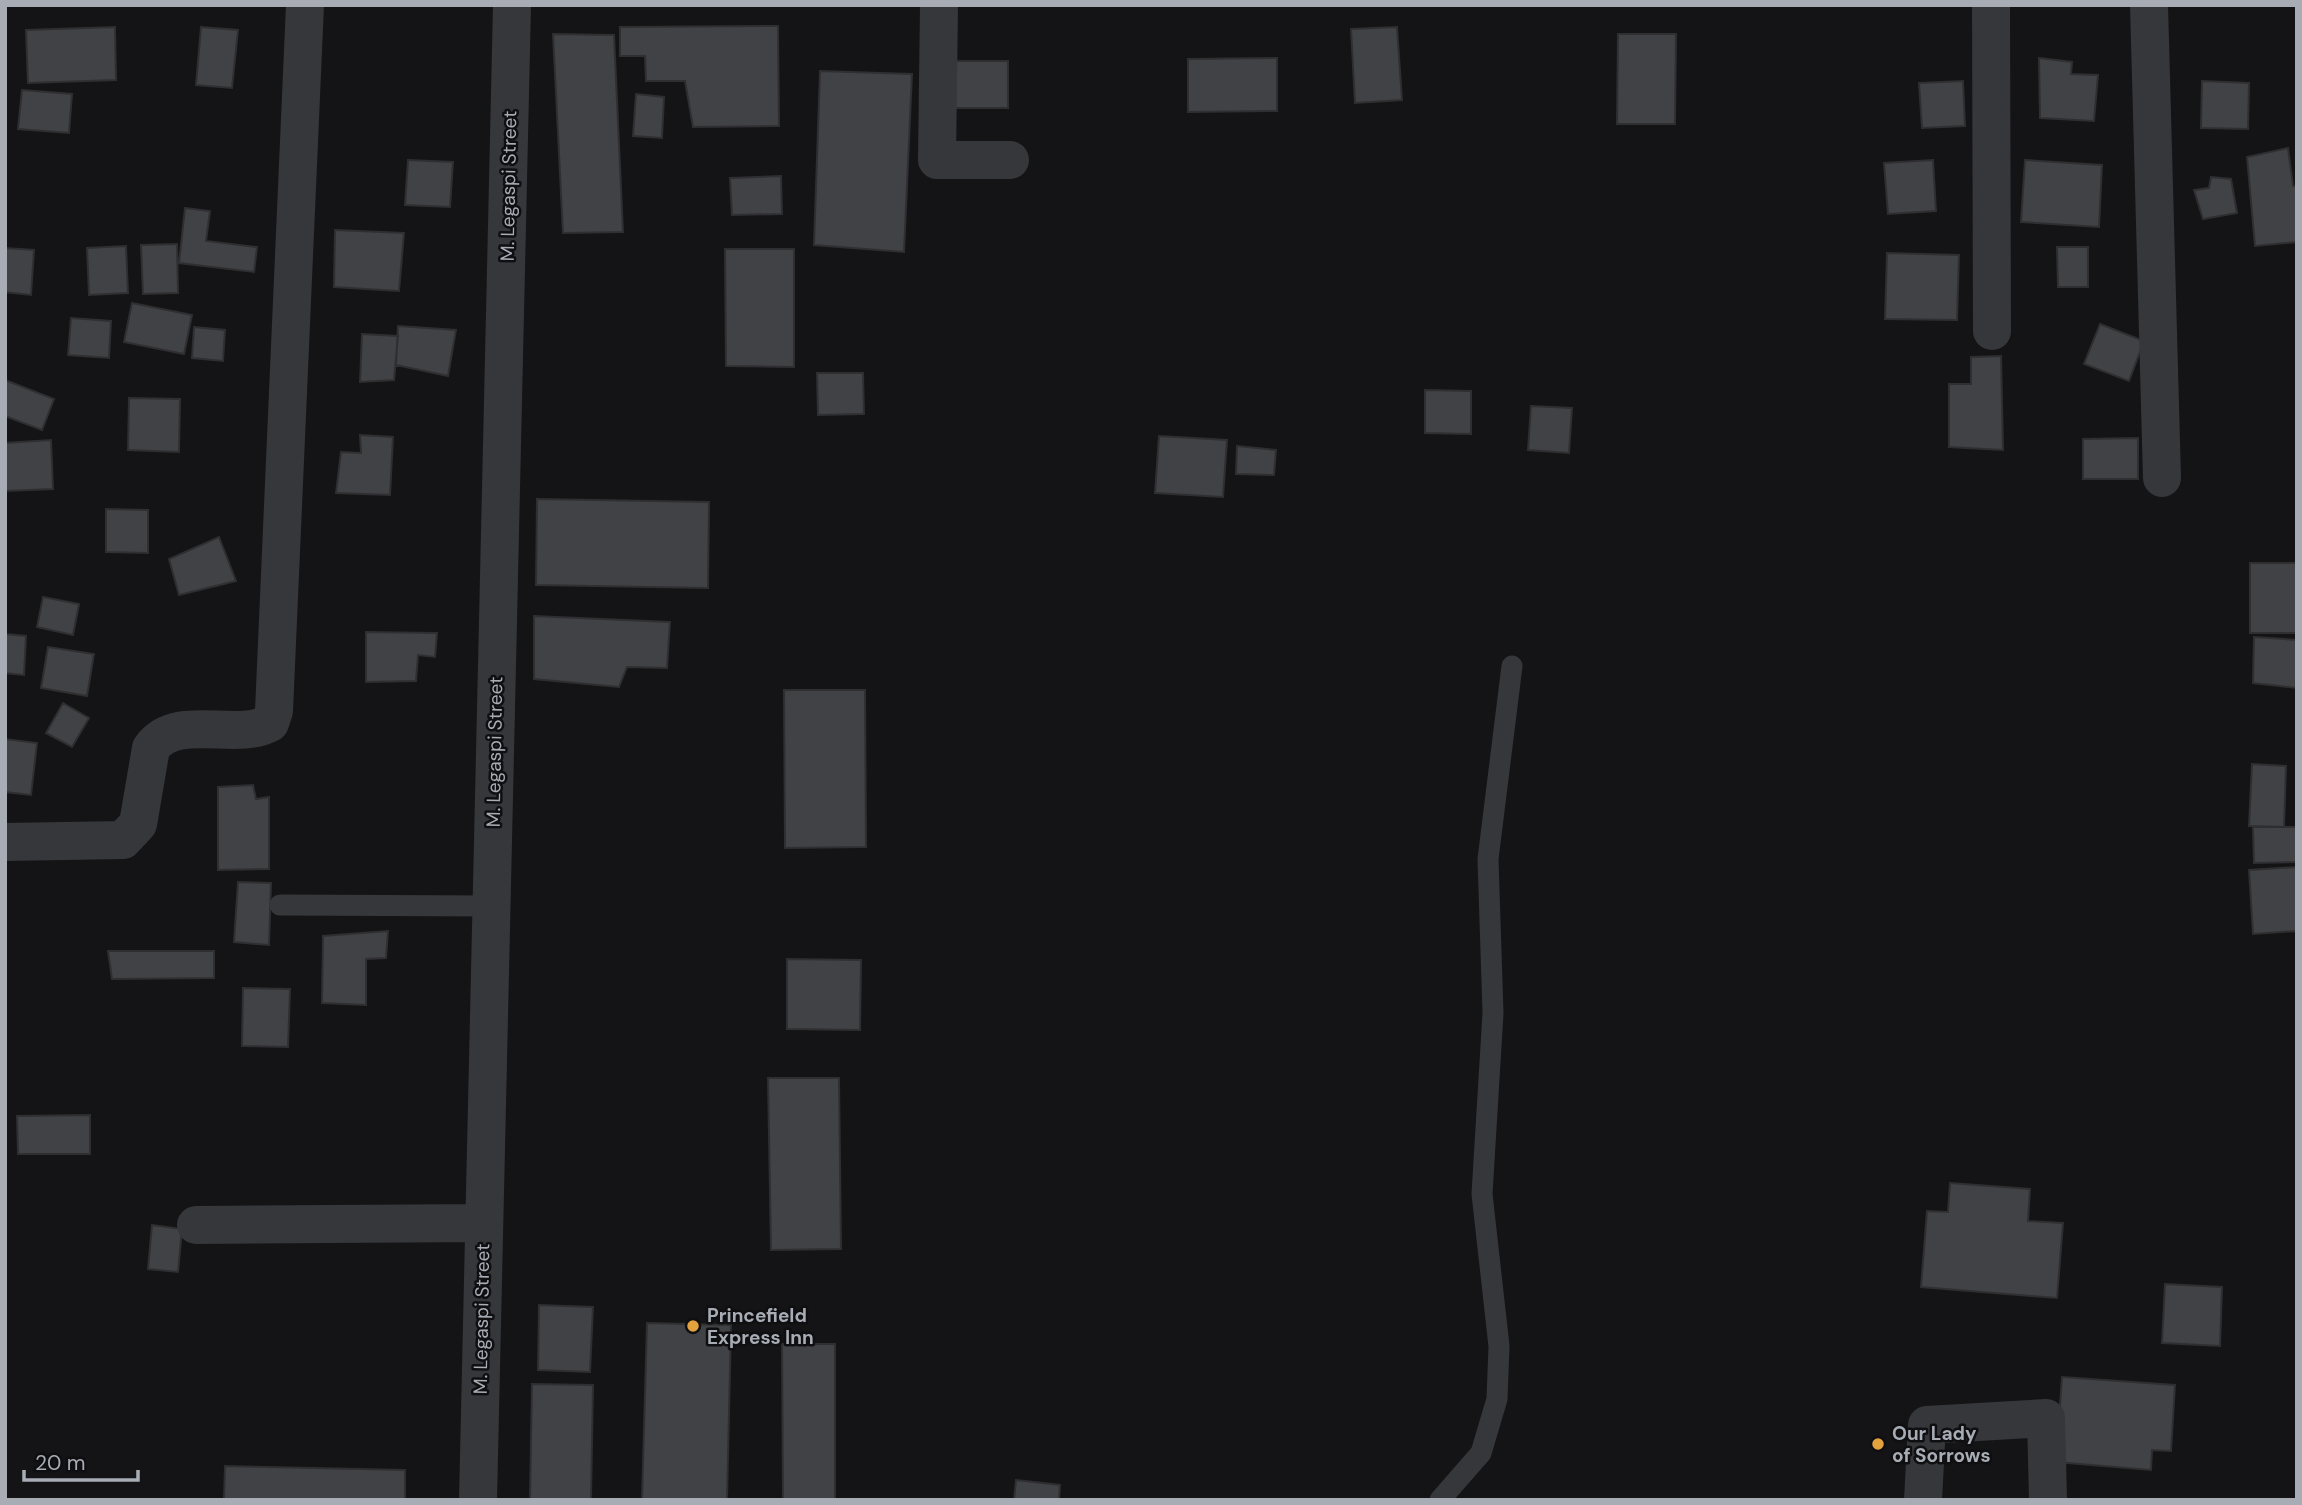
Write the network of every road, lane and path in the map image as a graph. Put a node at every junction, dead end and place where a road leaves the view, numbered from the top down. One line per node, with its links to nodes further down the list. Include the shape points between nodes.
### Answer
1 (305, 5): 10 (street, via 270,723 259,729 187,730 157,740 151,748 138,824 123,840)
2 (512, 5): 12 (street, M. Legaspi Street)
3 (939, 5): 6 (street, via 937,160)
4 (1991, 5): 7 (street)
5 (2148, 5): 8 (street)
6 (1010, 160)
7 (1992, 331)
8 (2162, 478)
9 (1512, 666): 16 (lane, via 1488,859 1493,1013 1482,1194 1499,1346 1497,1399 1481,1452)
10 (5, 842)
11 (280, 905): 12 (lane)
12 (490, 906): 13 (street, M. Legaspi Street)
13 (483, 1223): 14 (street); 15 (street, M. Legaspi Street)
14 (197, 1225)
15 (478, 1500)
16 (1440, 1500)
17 (1923, 1500): 18 (street, via 1927,1425 2046,1418)
18 (2048, 1500)

